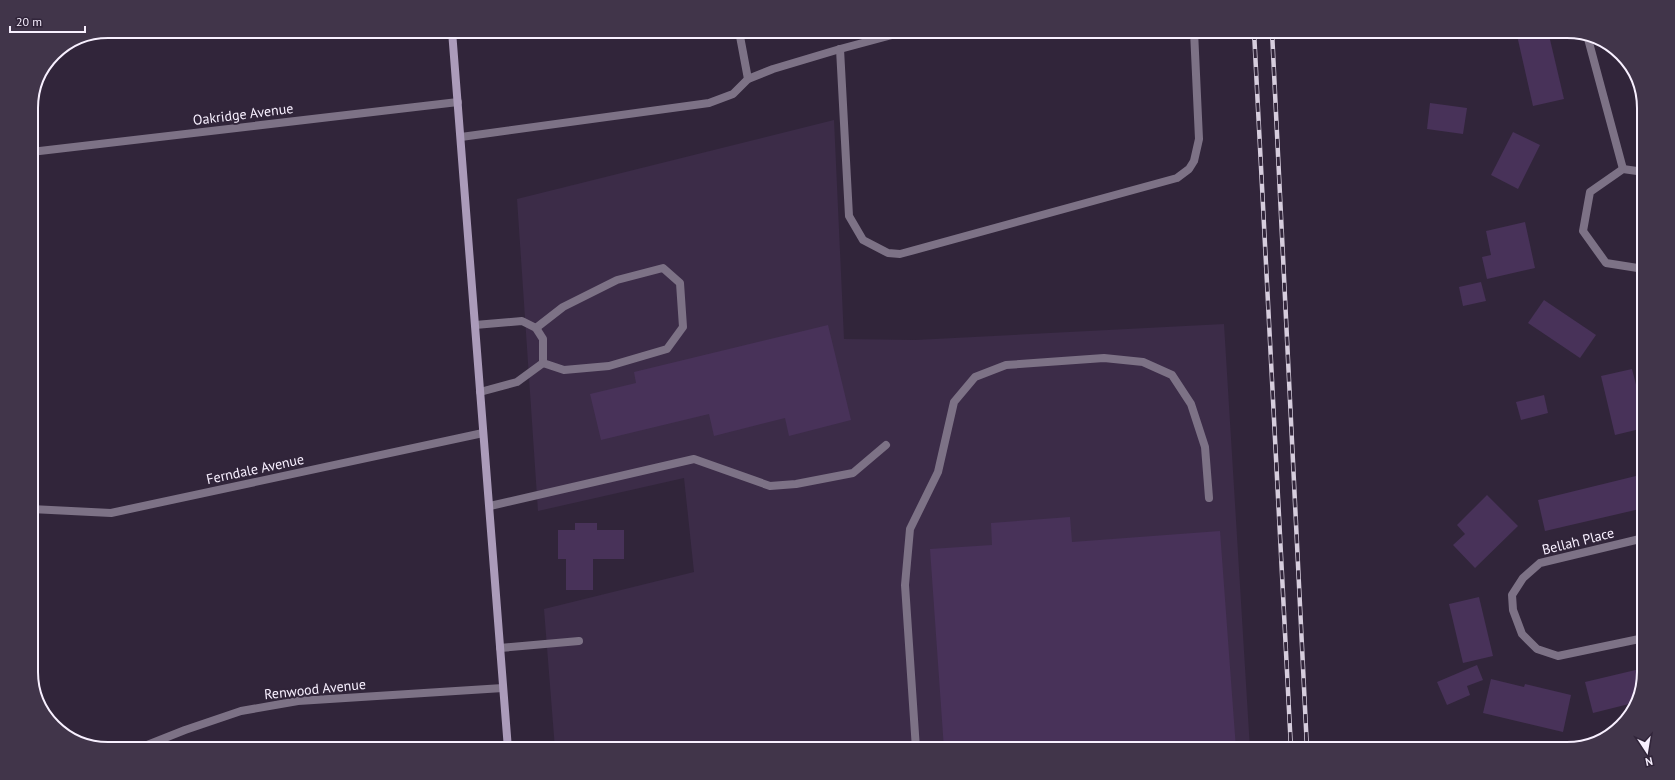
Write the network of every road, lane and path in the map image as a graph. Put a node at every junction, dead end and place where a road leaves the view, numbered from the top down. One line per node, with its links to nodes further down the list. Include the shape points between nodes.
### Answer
1 (453, 38): 8 (main road)
2 (740, 38): 7 (street)
3 (881, 38): 6 (street)
4 (1194, 38): 6 (street, via 1199,139 1194,161 1189,169 1177,178 900,254 888,253 863,240 849,216)
5 (1589, 41): 11 (street)
6 (840, 49): 7 (street)
7 (748, 79): 9 (street, via 733,94 709,103)
8 (458, 102): 9 (main road); 10 (street, Oakridge Avenue)
9 (461, 137): 14 (main road)
10 (38, 151)
11 (1622, 169): 12 (street); 13 (street, via 1590,192 1583,230 1606,263)
12 (1637, 171)
13 (1637, 268)
14 (475, 325): 15 (street, via 522,321); 17 (main road)
15 (536, 328): 16 (street, via 543,339); 16 (street, via 563,307 617,280 663,268 680,283 683,327 667,349 609,366 564,370)
16 (543, 363): 17 (street, via 517,382)
17 (480, 392): 18 (main road)
18 (483, 433): 21 (main road); 22 (street, Ferndale Avenue, via 111,513)
19 (886, 445): 21 (street, via 853,473 796,484 770,486 694,459)
20 (1209, 498): 30 (street, via 1204,447 1191,404 1172,375 1143,362 1104,358 1006,365 975,377 954,402 938,472 910,529 905,585)
21 (490, 506): 26 (main road)
22 (38, 509)
23 (1637, 540): 24 (street, Bellah Place, via 1540,563 1523,578 1512,595 1513,610 1522,634 1537,649 1558,656)
24 (1637, 639)
25 (579, 641): 26 (street)
26 (500, 648): 27 (main road)
27 (503, 688): 28 (street, Renwood Avenue, via 298,701 241,711); 29 (main road)
28 (155, 742)
29 (507, 742)
30 (916, 742)

